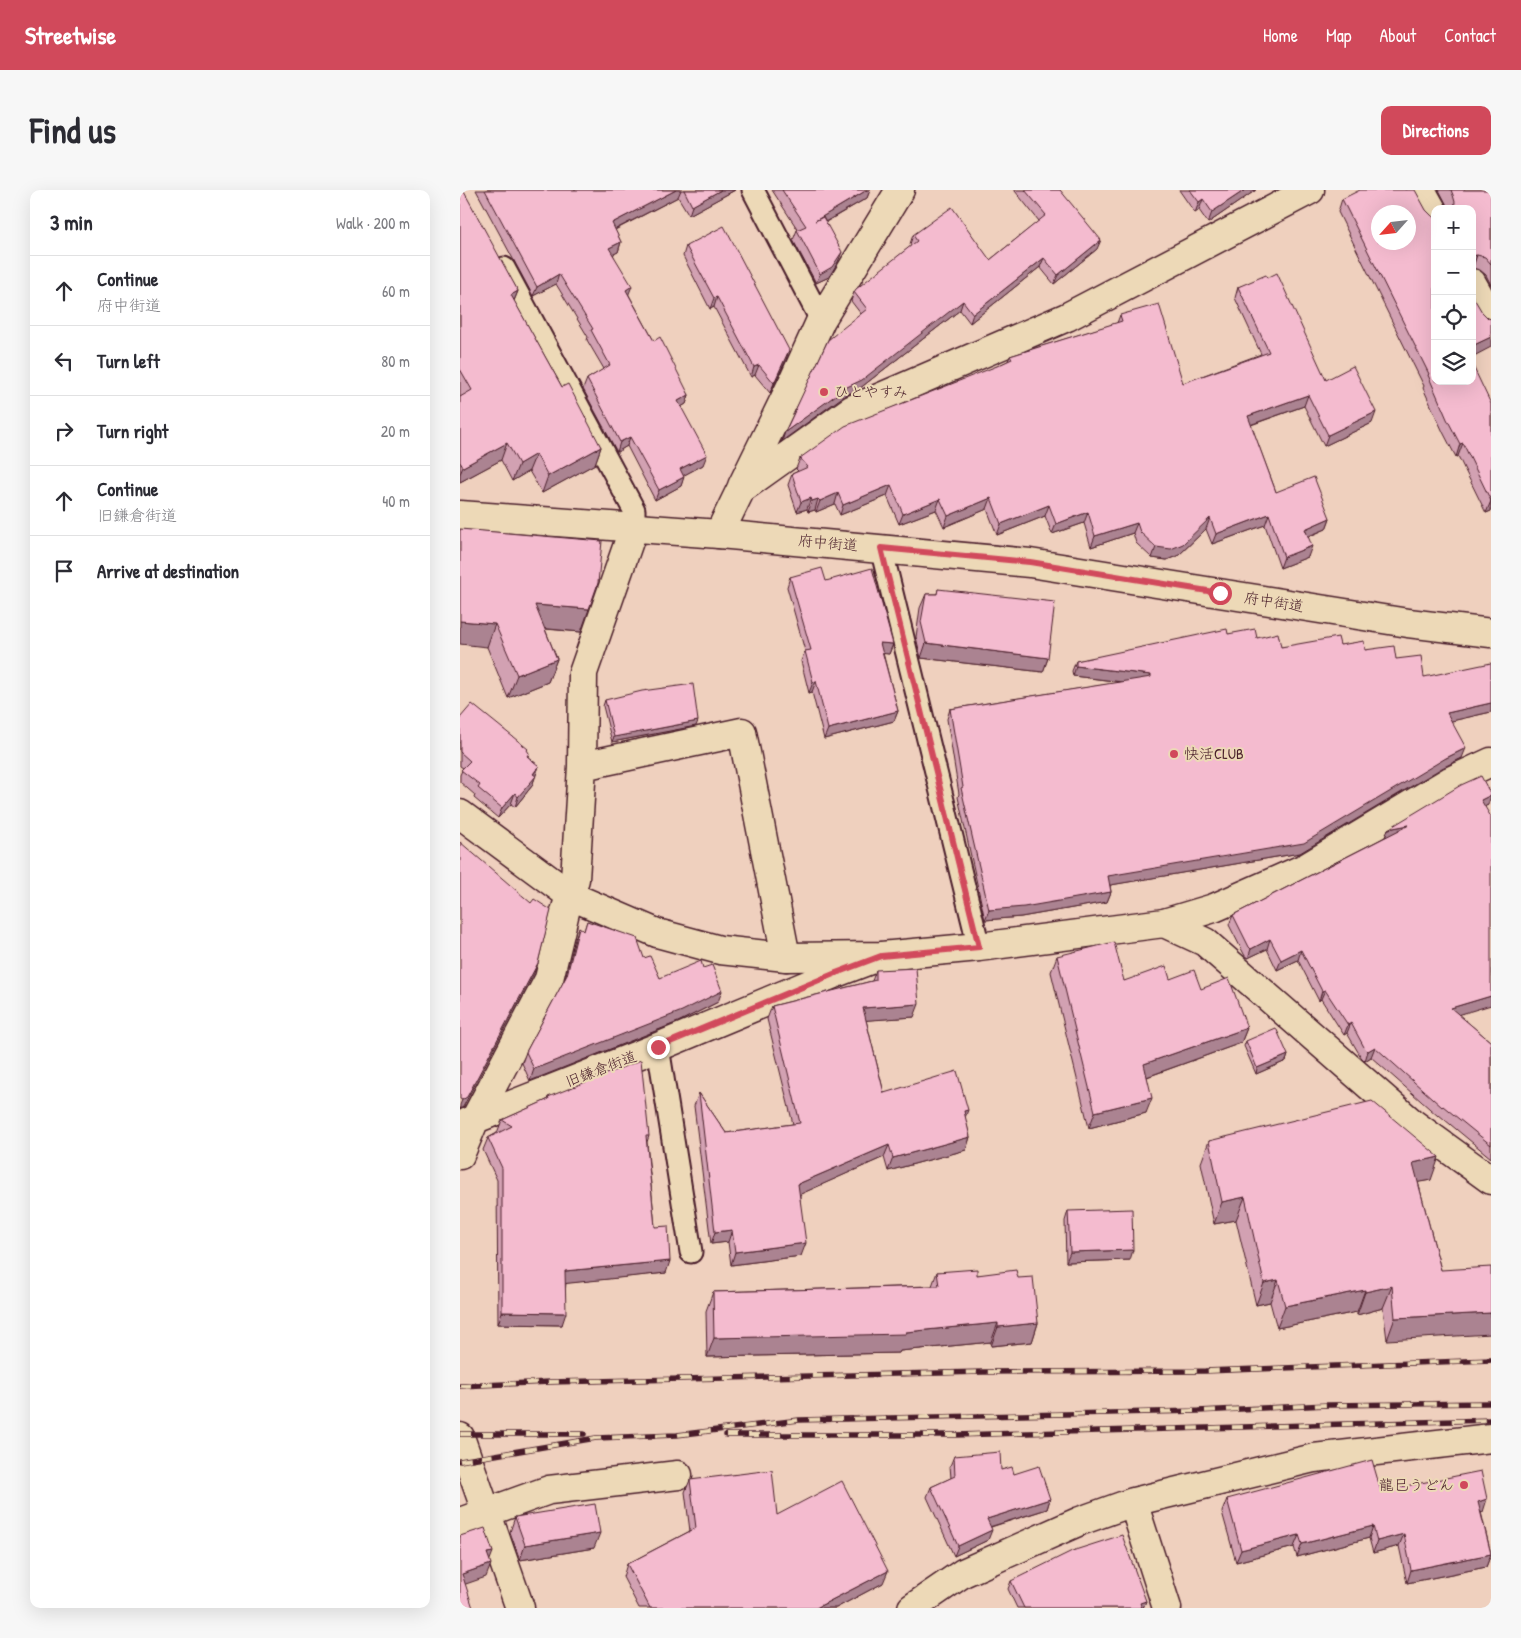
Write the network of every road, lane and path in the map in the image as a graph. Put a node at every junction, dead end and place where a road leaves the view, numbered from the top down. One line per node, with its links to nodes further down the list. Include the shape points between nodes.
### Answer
1 (753, 190): 9 (lane)
2 (900, 190): 9 (street)
3 (1310, 190): 10 (street, via 1067,317 853,409)
4 (1421, 190): 5 (street)
5 (1431, 208)
6 (495, 250): 12 (lane, via 634,510)
7 (1476, 290): 8 (street)
8 (1491, 317)
9 (821, 320): 10 (street)
10 (741, 489): 13 (street)
11 (460, 515): 12 (street, 府中街道)
12 (634, 528): 13 (street, 府中街道); 17 (street, via 583,673)
13 (719, 534): 14 (street, 府中街道)
14 (881, 548): 15 (street, 府中街道, via 1030,562 1408,623); 21 (lane)
15 (1491, 633)
16 (1491, 762): 20 (street, via 1450,781 1307,867 1214,908)
17 (582, 766): 19 (street, via 575,879); 23 (street, via 742,732)
18 (460, 814): 19 (street)
19 (570, 896): 23 (street, via 657,933 720,950); 25 (street, via 549,979)
20 (1164, 923): 21 (street); 27 (street, via 1205,942 1411,1122)
21 (979, 947): 22 (street)
22 (881, 956): 23 (street); 24 (street, 旧鎌倉街道)
23 (786, 957)
24 (658, 1047): 25 (street, 旧鎌倉街道); 28 (lane)
25 (468, 1122): 26 (street)
26 (460, 1155)
27 (1491, 1180)
28 (691, 1252)
29 (460, 1437): 33 (street)
30 (1491, 1438): 32 (street, via 1314,1458)
31 (678, 1475): 33 (street, via 550,1490)
32 (1133, 1502): 36 (street, via 1080,1521 963,1573); 37 (street)
33 (487, 1513): 34 (street); 35 (street)
34 (460, 1522)
35 (520, 1608)
36 (912, 1608)
37 (1167, 1608)

